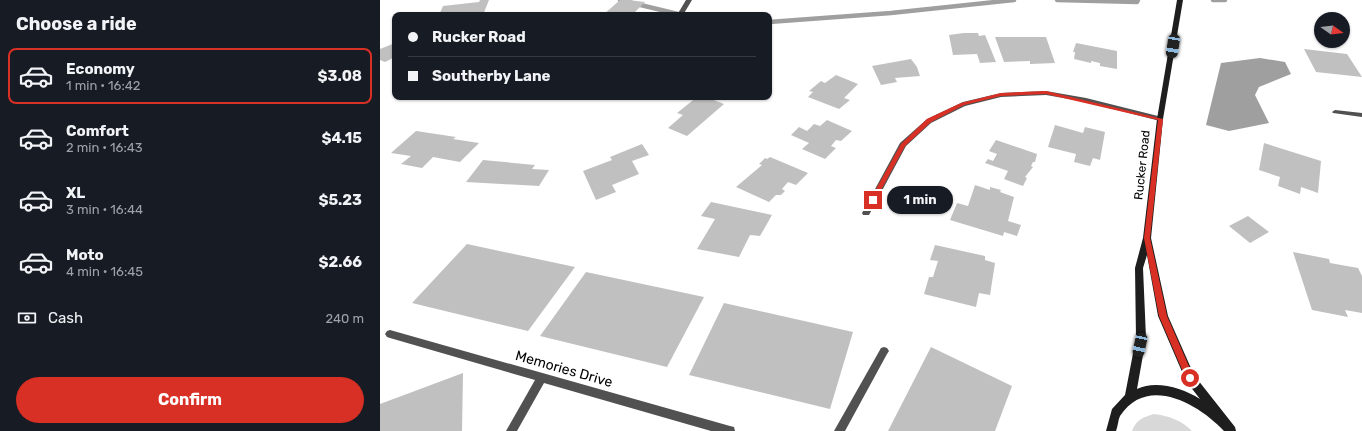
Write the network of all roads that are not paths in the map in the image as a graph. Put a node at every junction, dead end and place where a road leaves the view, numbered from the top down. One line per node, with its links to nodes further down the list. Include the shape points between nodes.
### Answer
1 (689, 0): 3 (street)
2 (1180, 0): 6 (main road, Rucker Road)
3 (682, 12)
4 (1335, 112): 5 (street)
5 (1362, 115)
6 (1160, 119): 7 (street, via 1046,92 1001,95 962,104 929,121 903,145); 8 (main road, Rucker Road)
7 (866, 213)
8 (1147, 238): 12 (main road, Rucker Road, via 1139,268 1141,338); 13 (main road, Rucker Road, via 1163,316 1190,378)
9 (390, 334): 11 (street, Memories Drive)
10 (884, 351): 16 (street)
11 (542, 377): 14 (street); 15 (street, Memories Drive)
12 (1130, 398): 13 (main road, via 1142,392 1161,390 1183,395 1204,406); 17 (main road, via 1116,414)
13 (1223, 421): 18 (main road)
14 (511, 431)
15 (730, 431)
16 (839, 431)
17 (1111, 431)
18 (1231, 431)

